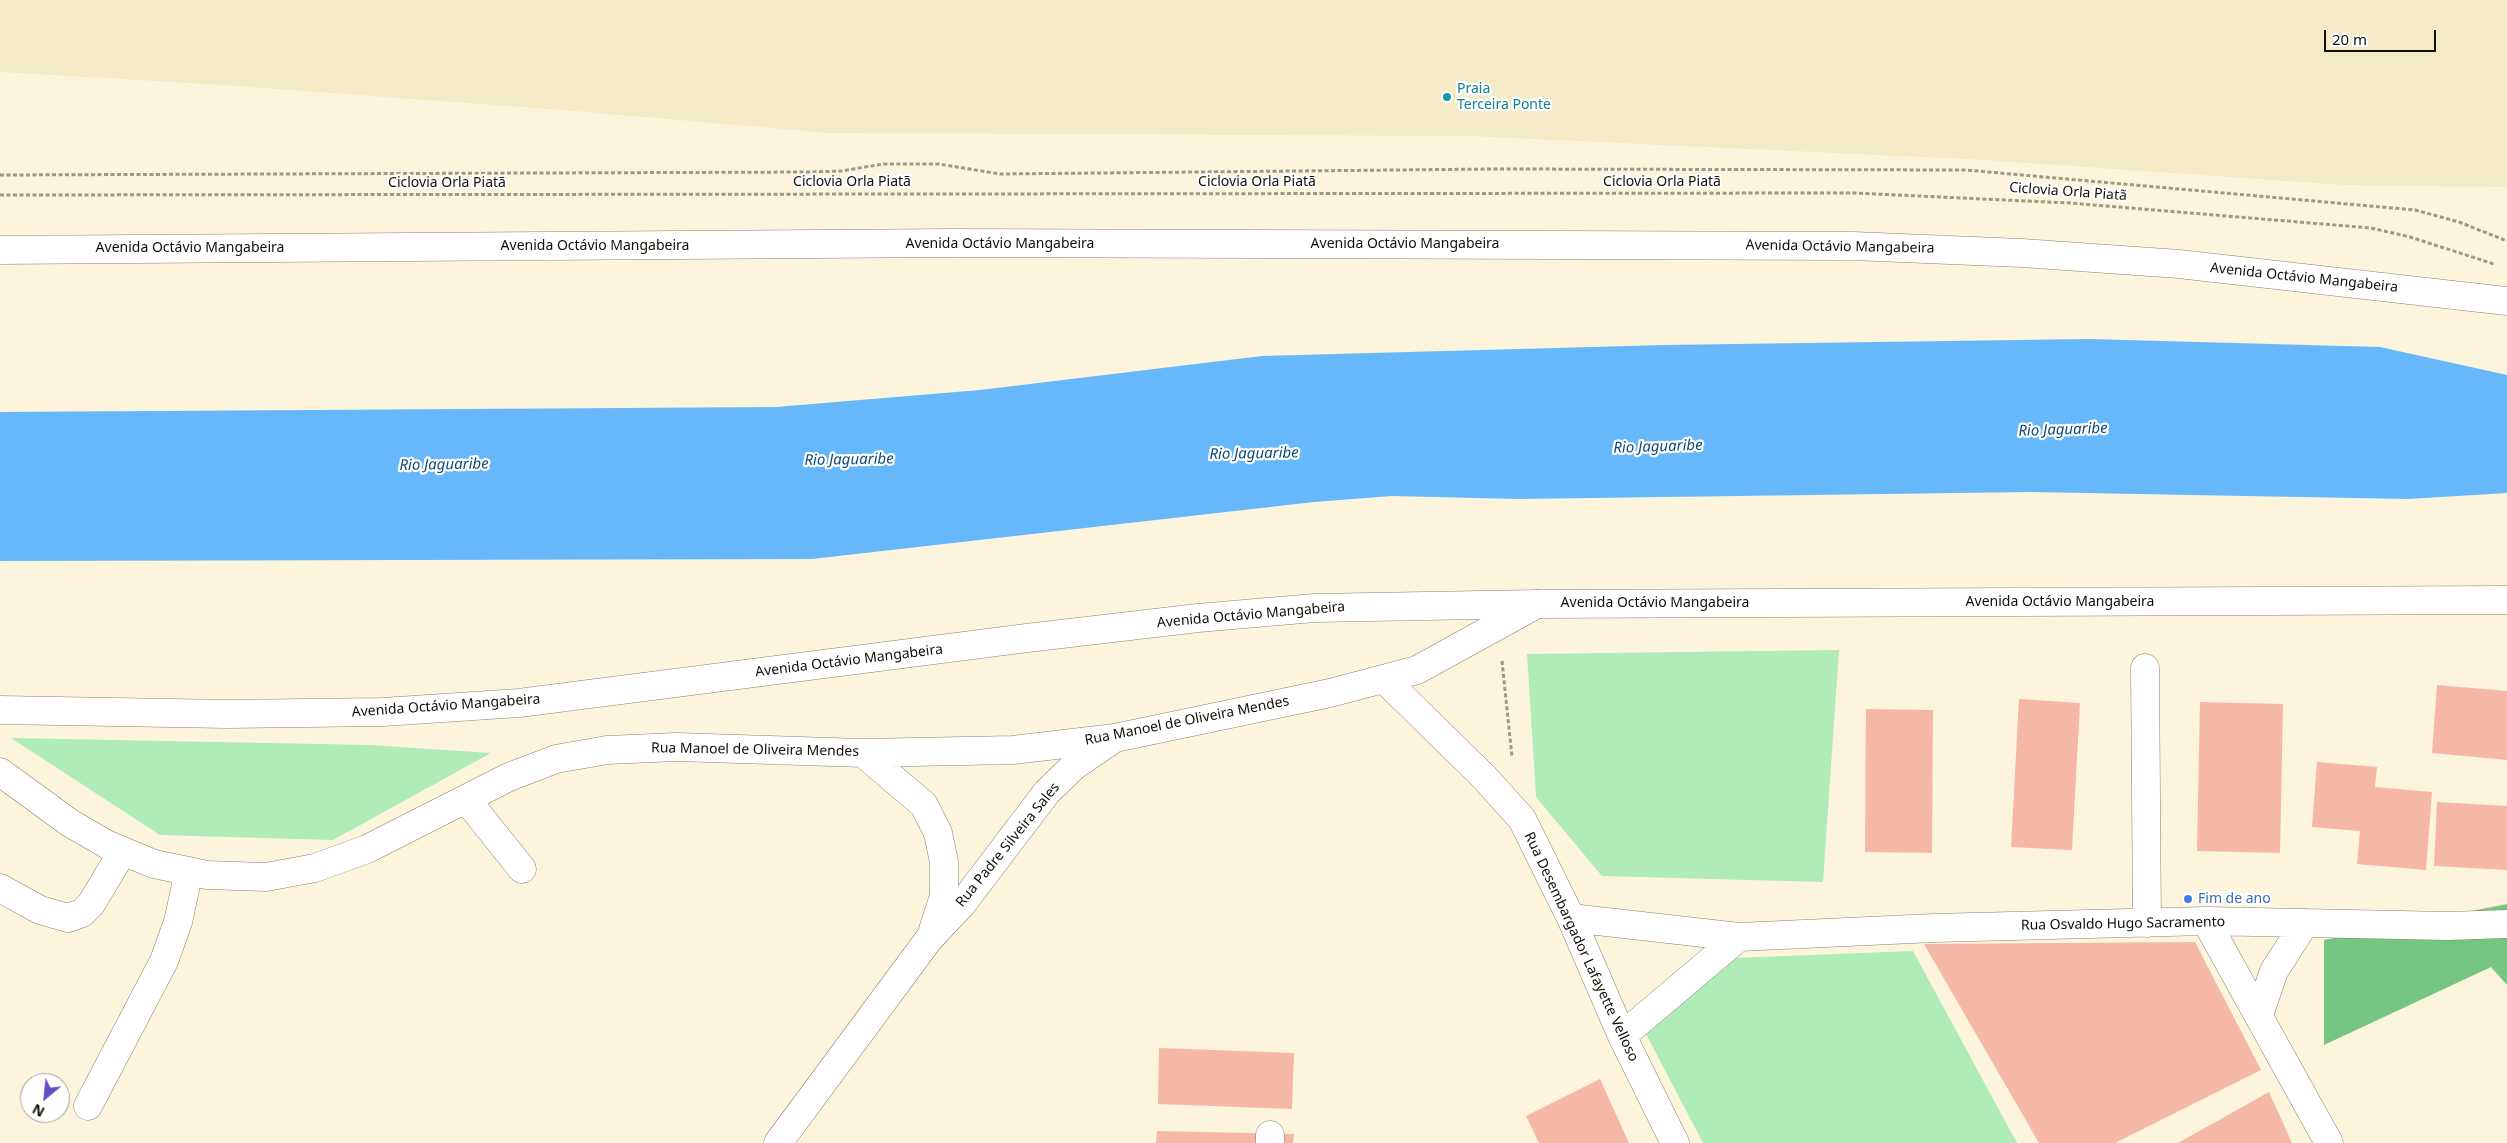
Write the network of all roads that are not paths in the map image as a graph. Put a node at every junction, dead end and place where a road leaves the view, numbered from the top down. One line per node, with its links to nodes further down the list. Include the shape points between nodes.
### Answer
1 (0, 250): 2 (main road, Avenida Octávio Mangabeira, via 944,243 1853,246 2179,264)
2 (2507, 301)
3 (2507, 600): 4 (main road, Avenida Octávio Mangabeira)
4 (1537, 604): 6 (main road, Rua Manoel de Oliveira Mendes, via 1417,670); 7 (main road, Avenida Octávio Mangabeira, via 1314,608 1198,618 518,703 383,712 256,714)
5 (2145, 668): 18 (main road)
6 (1384, 679): 8 (main road, Rua Manoel de Oliveira Mendes); 16 (main road, Rua Desembargador Lafayette Velloso, via 1522,819)
7 (0, 710)
8 (1115, 738): 9 (main road, Rua Manoel de Oliveira Mendes, via 1013,750); 22 (main road, Rua Padre Silveira Sales, via 1074,766 1047,792 962,904)
9 (863, 753): 11 (main road, Rua Manoel de Oliveira Mendes, via 676,746 607,750 556,759); 22 (main road, Rua Padre Silveira Sales, via 924,805 938,832 944,862 944,896)
10 (0, 772): 12 (main road, Rua Manoel de Oliveira Mendes, via 70,823)
11 (466, 799): 13 (main road); 14 (main road, Rua Manoel de Oliveira Mendes, via 367,849 315,868 266,877 207,875)
12 (123, 851): 14 (main road, Rua Manoel de Oliveira Mendes, via 154,864); 15 (main road, via 91,904 82,913 68,918 40,910)
13 (522, 869)
14 (189, 871): 25 (main road, via 178,922 164,961)
15 (0, 888)
16 (1571, 918): 21 (main road, Rua Osvaldo Hugo Sacramento); 24 (main road, Rua Desembargador Lafayette Velloso)
17 (2206, 921): 18 (main road, Rua Osvaldo Hugo Sacramento); 19 (main road, Rua Osvaldo Hugo Sacramento); 23 (main road)
18 (2146, 923): 21 (main road, Rua Osvaldo Hugo Sacramento)
19 (2305, 923): 20 (main road, Rua Osvaldo Hugo Sacramento); 23 (main road, via 2274,971)
20 (2507, 924)
21 (1739, 937): 24 (main road)
22 (929, 939): 26 (main road, Rua Padre Silveira Sales)
23 (2259, 1015): 28 (main road)
24 (1622, 1036): 27 (main road, Rua Desembargador Lafayette Velloso)
25 (88, 1106)
26 (778, 1143)
27 (1675, 1143)
28 (2329, 1143)

